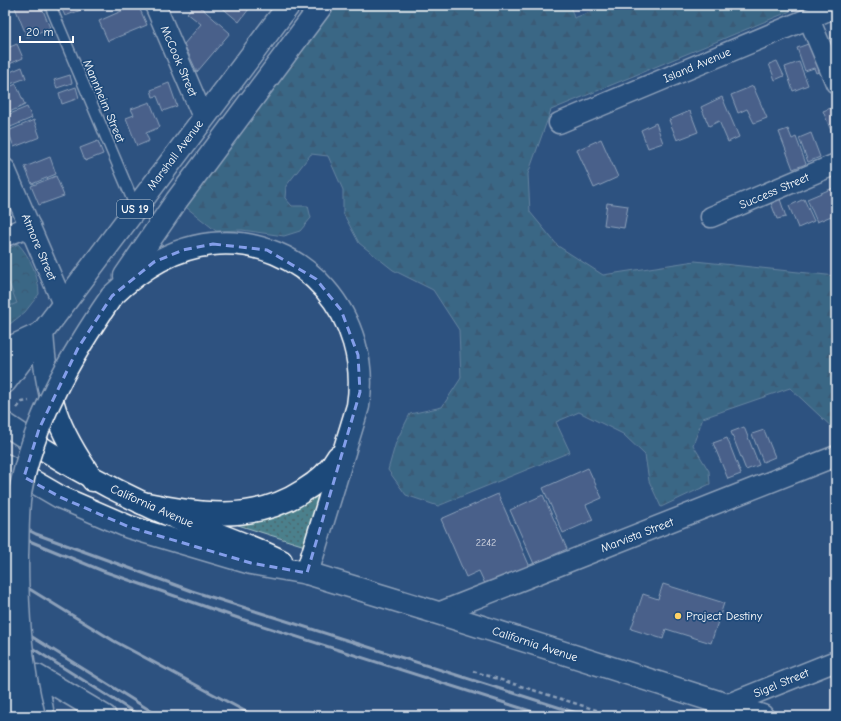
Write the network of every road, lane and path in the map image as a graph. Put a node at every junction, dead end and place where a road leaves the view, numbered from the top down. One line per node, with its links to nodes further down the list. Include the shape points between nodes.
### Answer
1 (50, 5): 12 (lane, Mannheim Street)
2 (155, 5): 8 (street, McCook Street)
3 (289, 5): 8 (main road, Marshall Avenue / US 19)
4 (322, 5): 16 (main road, US 19, via 177,200)
5 (836, 7): 6 (street, Island Avenue)
6 (809, 19): 7 (street); 9 (street, Island Avenue)
7 (836, 83)
8 (203, 117): 12 (main road, Marshall Avenue / US 19)
9 (559, 123)
10 (836, 164): 13 (street, Success Street)
11 (5, 168): 14 (street, Atmore Street)
12 (136, 208): 17 (main road, Marshall Avenue / US 19)
13 (711, 217)
14 (30, 226): 15 (street); 17 (street, Atmore Street)
15 (5, 236)
16 (112, 296): 23 (main road, via 128,280 154,262 198,246 226,244 254,247 292,262 316,280 333,299 341,310 355,343 360,368 360,392); 27 (main road, US 19, bridge, via 78,348 56,390 34,442)
17 (63, 304): 18 (main road, Marshall Avenue / US 19)
18 (42, 332): 19 (main road); 20 (main road, Marshall Avenue / US 19); 26 (main road, via 45,370 53,406 67,441)
19 (5, 350)
20 (10, 390): 21 (path)
21 (22, 402)
22 (5, 424): 26 (main road, California Avenue)
23 (349, 436): 28 (main road, via 334,464 323,476 299,494 272,507 219,515 186,512); 29 (main road)
24 (836, 456): 31 (street, Marvista Street)
25 (5, 465): 29 (main road, California Avenue, via 60,497 130,527 251,563)
26 (93, 480): 28 (main road, California Avenue)
27 (20, 494): 30 (main road, US 19, bridge, via 10,539); 38 (main road, bridge, via 17,559 18,629 22,662)
28 (142, 503): 29 (main road, California Avenue, via 254,547)
29 (308, 573): 31 (main road, California Avenue)
30 (5, 582)
31 (438, 613): 36 (main road, California Avenue)
32 (5, 650): 37 (main road, bridge)
33 (836, 661): 36 (street, Sigel Street)
34 (473, 671): 41 (path)
35 (5, 684): 38 (main road, via 22,699)
36 (726, 705): 42 (main road, California Avenue)
37 (15, 716)
38 (35, 716)
39 (44, 716): 40 (street, via 37,675)
40 (106, 716)
41 (615, 716)
42 (762, 716)

